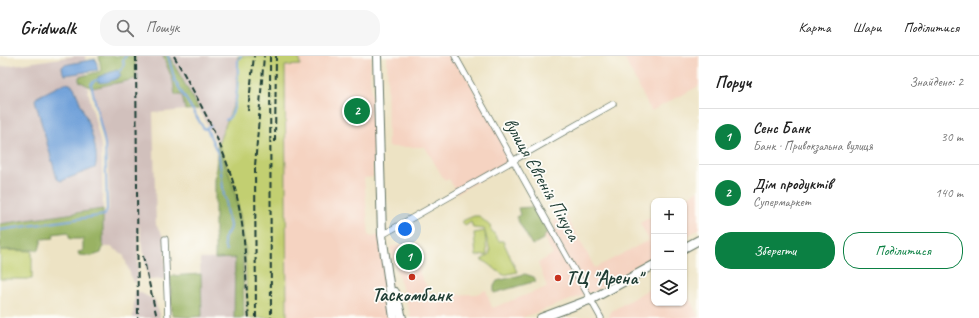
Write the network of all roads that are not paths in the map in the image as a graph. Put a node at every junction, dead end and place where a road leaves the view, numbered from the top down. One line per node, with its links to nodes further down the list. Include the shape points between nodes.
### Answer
1 (377, 56): 5 (main road)
2 (455, 56): 4 (street, вулиця Євгенія Пікуса)
3 (613, 104): 4 (street)
4 (514, 161): 5 (street); 11 (street, вулиця Євгенія Пікуса)
5 (382, 235): 10 (main road)
6 (164, 239): 12 (street)
7 (699, 240): 8 (main road)
8 (687, 246)
9 (651, 267): 11 (main road)
10 (388, 271): 13 (main road); 14 (main road)
11 (592, 299): 15 (main road); 16 (street, вулиця Євгенія Пікуса)
12 (168, 318)
13 (394, 318)
14 (402, 318)
15 (541, 318)
16 (601, 318)

